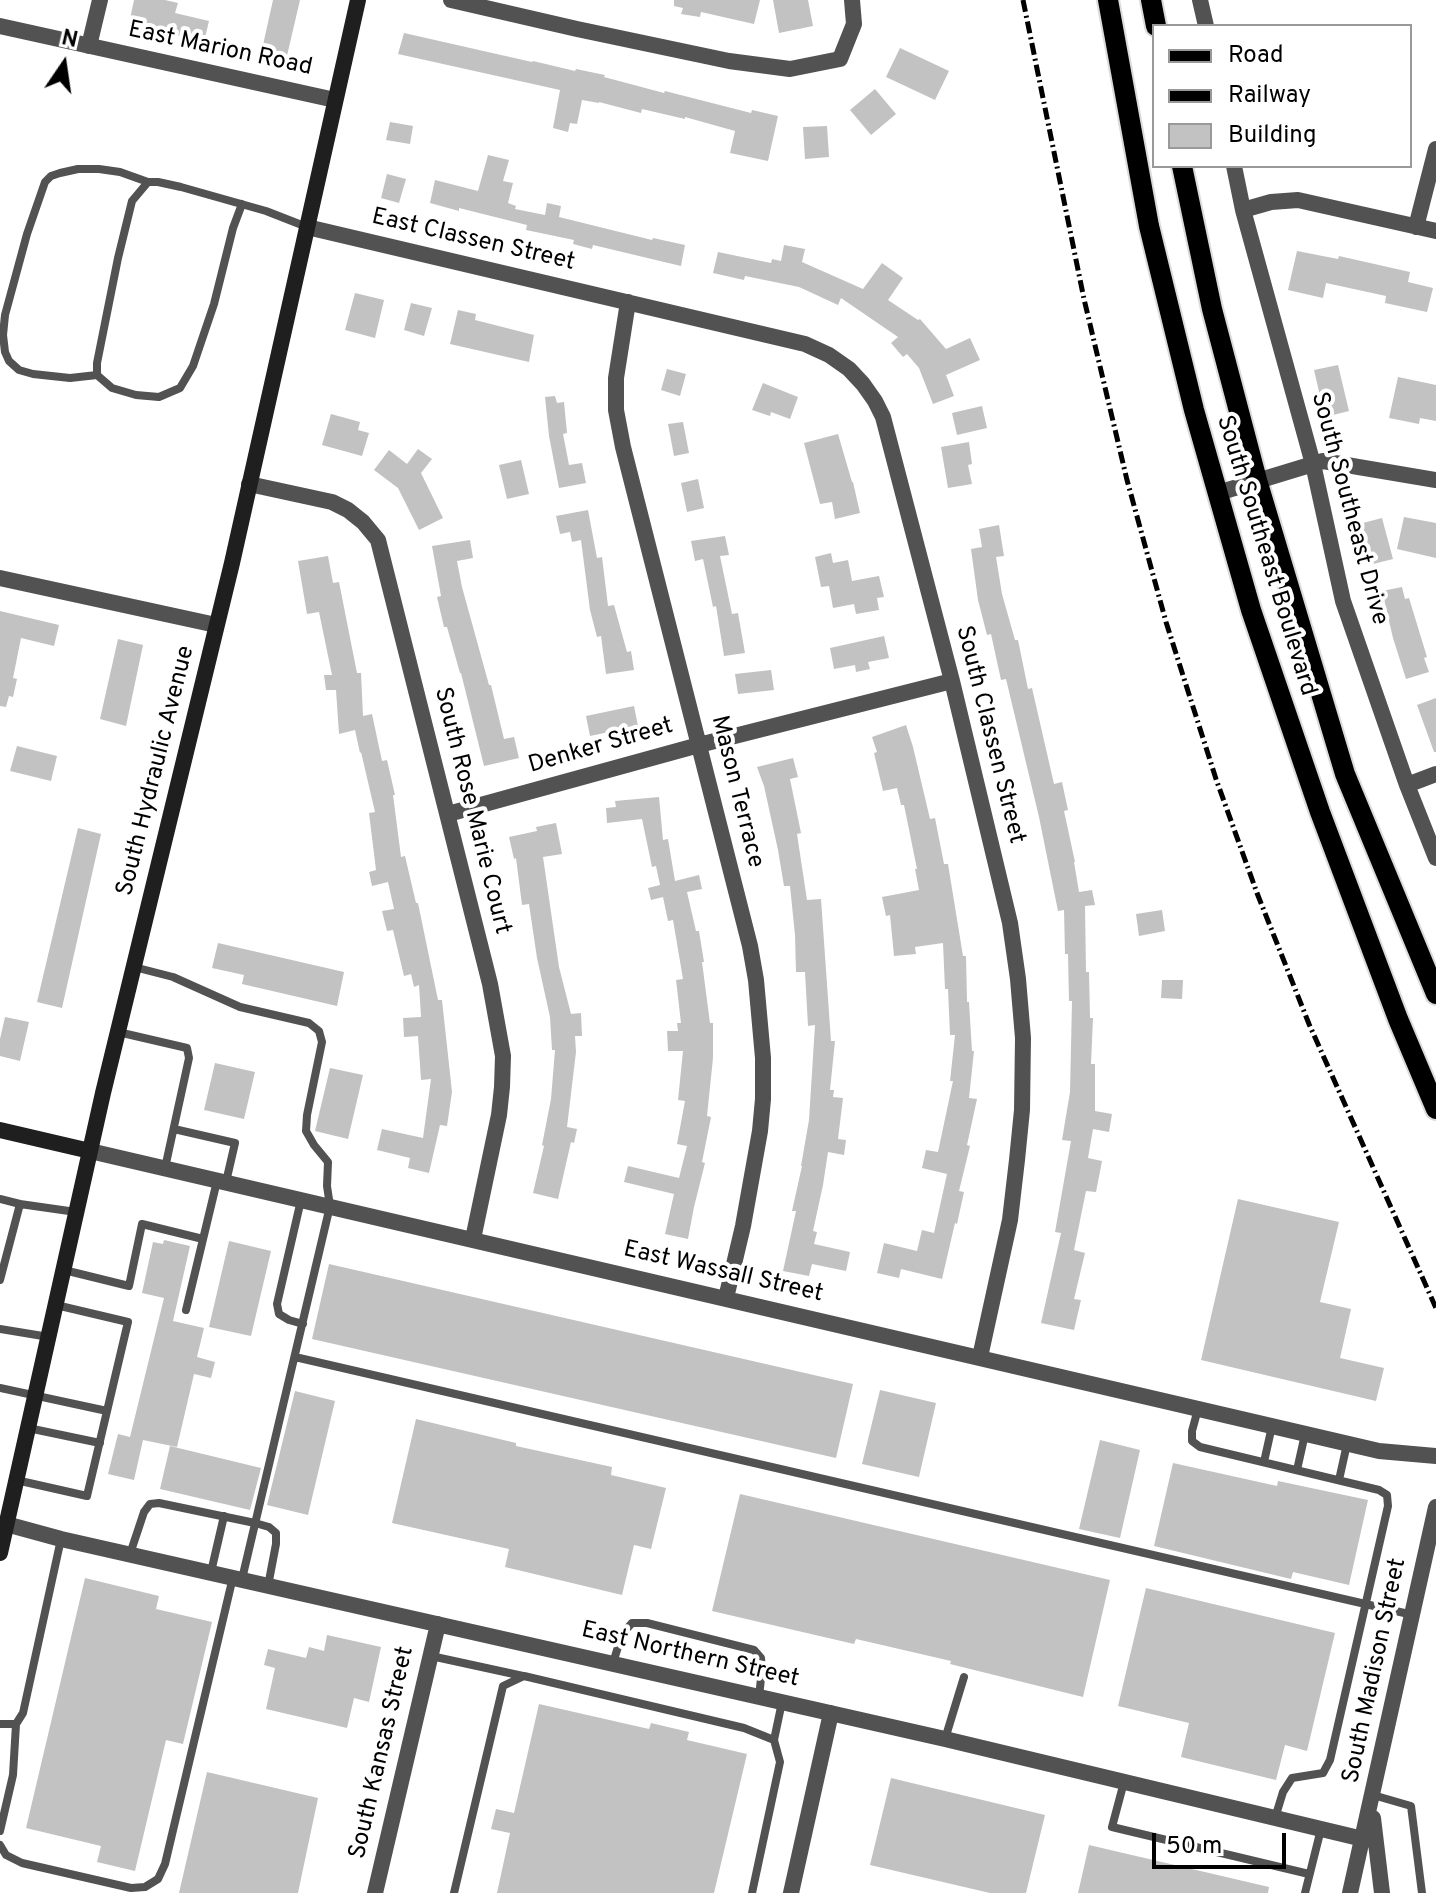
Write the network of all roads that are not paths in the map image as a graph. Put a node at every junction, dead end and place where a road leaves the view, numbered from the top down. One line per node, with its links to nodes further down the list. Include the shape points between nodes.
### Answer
1 (100, 0): 11 (street)
2 (358, 0): 12 (street, South Hydraulic Avenue)
3 (451, 0): 4 (street, via 729,61 790,69 840,59 854,24)
4 (852, 0)
5 (1108, 0): 28 (main road, South Southeast Boulevard, via 1149,226)
6 (1151, 0): 8 (main road)
7 (1200, 0): 9 (street)
8 (1156, 24)
9 (1206, 24)
10 (0, 26): 11 (street, East Marion Road)
11 (89, 46): 12 (street, East Marion Road)
12 (335, 100): 19 (street, South Hydraulic Avenue)
13 (1436, 149): 20 (street)
14 (1182, 168): 25 (main road, South Southeast Boulevard, via 1212,309)
15 (1234, 168): 18 (street, South Southeast Drive)
16 (148, 182): 17 (lane); 23 (lane, via 132,201); 23 (lane, via 99,169 51,176 27,234 5,315 5,352 19,370 70,378)
17 (242, 204): 19 (lane); 23 (lane, via 206,329 180,388 159,397 136,395 112,388)
18 (1243, 210): 20 (street, via 1298,200); 24 (street, South Southeast Drive)
19 (307, 227): 22 (street, East Classen Street); 27 (street, South Hydraulic Avenue)
20 (1416, 227): 21 (street)
21 (1436, 231)
22 (628, 302): 31 (street, South Classen Street, via 805,344 829,355 863,384 883,417); 32 (street, Mason Terrace, via 616,410)
23 (97, 375)
24 (1313, 464): 25 (street); 26 (street, via 1323,461); 34 (street, South Southeast Drive, via 1343,601)
25 (1257, 480): 28 (street); 38 (main road, South Southeast Boulevard, via 1345,774)
26 (1436, 480)
27 (249, 484): 30 (street, South Hydraulic Avenue); 35 (street, South Rose Marie Court, via 332,502 363,522 378,540)
28 (1218, 493): 40 (main road, South Southeast Boulevard, via 1251,610 1320,812)
29 (0, 578): 30 (street)
30 (216, 625): 37 (street, South Hydraulic Avenue)
31 (952, 681): 32 (street, Denker Street); 65 (street, South Classen Street, via 1010,923 1023,1038 1022,1110 1010,1220)
32 (699, 745): 35 (street, Denker Street); 58 (street, Mason Terrace, via 750,946 763,1058 760,1131)
33 (1436, 774): 34 (street)
34 (1407, 785): 36 (street, South Southeast Drive)
35 (448, 814): 54 (street, South Rose Marie Court, via 503,1056 499,1115)
36 (1436, 858)
37 (134, 967): 39 (street, South Hydraulic Avenue); 49 (lane, via 173,977 240,1007 309,1023 319,1031 322,1042 306,1131 328,1162)
38 (1436, 994)
39 (118, 1032): 41 (lane, via 187,1048); 43 (street, South Hydraulic Avenue)
40 (1436, 1109)
41 (174, 1129): 44 (lane); 45 (lane, via 235,1143)
42 (0, 1130): 43 (street, East Wassall Street)
43 (90, 1151): 44 (street, East Wassall Street); 50 (street, South Hydraulic Avenue)
44 (165, 1168): 45 (street, East Wassall Street)
45 (222, 1181): 47 (street, East Wassall Street); 53 (lane)
46 (0, 1199): 48 (lane)
47 (301, 1199): 49 (street, East Wassall Street); 61 (lane, via 277,1304 279,1314)
48 (20, 1204): 50 (lane); 52 (lane)
49 (330, 1206): 54 (street, East Wassall Street); 61 (lane)
50 (77, 1212): 56 (street, South Hydraulic Avenue)
51 (0, 1237): 52 (lane)
52 (10, 1239): 55 (lane)
53 (203, 1239): 56 (lane, via 142,1224 129,1286); 60 (lane)
54 (473, 1239): 58 (street, East Wassall Street)
55 (2, 1263): 57 (lane)
56 (63, 1270): 59 (street, South Hydraulic Avenue)
57 (0, 1280)
58 (726, 1298): 65 (street, East Wassall Street)
59 (56, 1305): 63 (street, South Hydraulic Avenue); 69 (lane, via 128,1322)
60 (186, 1310)
61 (303, 1324): 64 (lane)
62 (0, 1329): 63 (lane)
63 (49, 1337): 67 (street, South Hydraulic Avenue)
64 (295, 1357): 83 (lane); 90 (lane)
65 (980, 1357): 68 (street, East Wassall Street)
66 (0, 1388): 67 (lane)
67 (36, 1395): 69 (lane); 71 (street, South Hydraulic Avenue)
68 (1198, 1409): 70 (street, East Wassall Street); 76 (lane, via 1192,1441)
69 (107, 1411): 73 (lane)
70 (1272, 1426): 72 (street, East Wassall Street); 76 (lane)
71 (28, 1428): 73 (lane); 78 (street, South Hydraulic Avenue)
72 (1305, 1434): 74 (street, East Wassall Street); 77 (lane)
73 (100, 1443): 78 (lane, via 87,1496)
74 (1347, 1444): 75 (street, East Wassall Street); 79 (lane)
75 (1436, 1456)
76 (1264, 1462): 77 (lane)
77 (1297, 1470): 79 (lane)
78 (16, 1480): 82 (street, South Hydraulic Avenue)
79 (1339, 1480): 90 (lane, via 1387,1495)
80 (1436, 1507): 91 (street, South Madison Street)
81 (224, 1516): 83 (lane); 86 (lane, via 150,1504); 87 (lane)
82 (3, 1523): 84 (street, East Northern Street); 85 (street, South Hydraulic Avenue)
83 (255, 1523): 88 (lane); 89 (lane, via 276,1533)
84 (61, 1539): 86 (street, East Northern Street); 101 (lane, via 23,1713)
85 (0, 1553)
86 (130, 1554): 87 (street, East Northern Street)
87 (211, 1572): 88 (street, East Northern Street)
88 (237, 1578): 89 (street, East Northern Street); 110 (lane, via 158,1879 131,1888 22,1863)
89 (268, 1586): 92 (street, East Northern Street)
90 (1366, 1604): 91 (lane); 106 (lane, via 1330,1760 1323,1773 1292,1778)
91 (1413, 1615): 105 (street, South Madison Street)
92 (438, 1624): 93 (street, South Kansas Street); 94 (street, East Northern Street)
93 (430, 1655): 95 (lane); 112 (street, South Kansas Street)
94 (613, 1663): 97 (street, East Northern Street); 97 (lane, via 622,1634 632,1623 647,1623 754,1650 761,1658)
95 (524, 1676): 103 (lane, via 744,1728); 113 (lane, via 503,1686)
96 (964, 1677): 102 (lane)
97 (759, 1697): 98 (street, East Northern Street)
98 (782, 1702): 99 (street, East Northern Street); 103 (lane)
99 (831, 1713): 102 (street, East Northern Street); 115 (street)
100 (0, 1724): 101 (lane)
101 (16, 1724): 108 (lane, via 13,1775)
102 (945, 1739): 104 (street, East Northern Street)
103 (774, 1740): 114 (lane, via 780,1762)
104 (1124, 1782): 106 (street, East Northern Street); 111 (lane, via 1112,1827)
105 (1372, 1800): 109 (street, South Madison Street); 118 (street); 119 (lane, via 1411,1806)
106 (1275, 1818): 107 (street, East Northern Street)
107 (1321, 1829): 109 (street, East Northern Street); 111 (lane)
108 (0, 1831)
109 (1363, 1839): 117 (street, South Madison Street)
110 (0, 1845)
111 (1309, 1874): 116 (lane)
112 (375, 1893)
113 (454, 1893)
114 (752, 1893)
115 (791, 1893)
116 (1305, 1893)
117 (1350, 1893)
118 (1382, 1893)
119 (1422, 1893)

